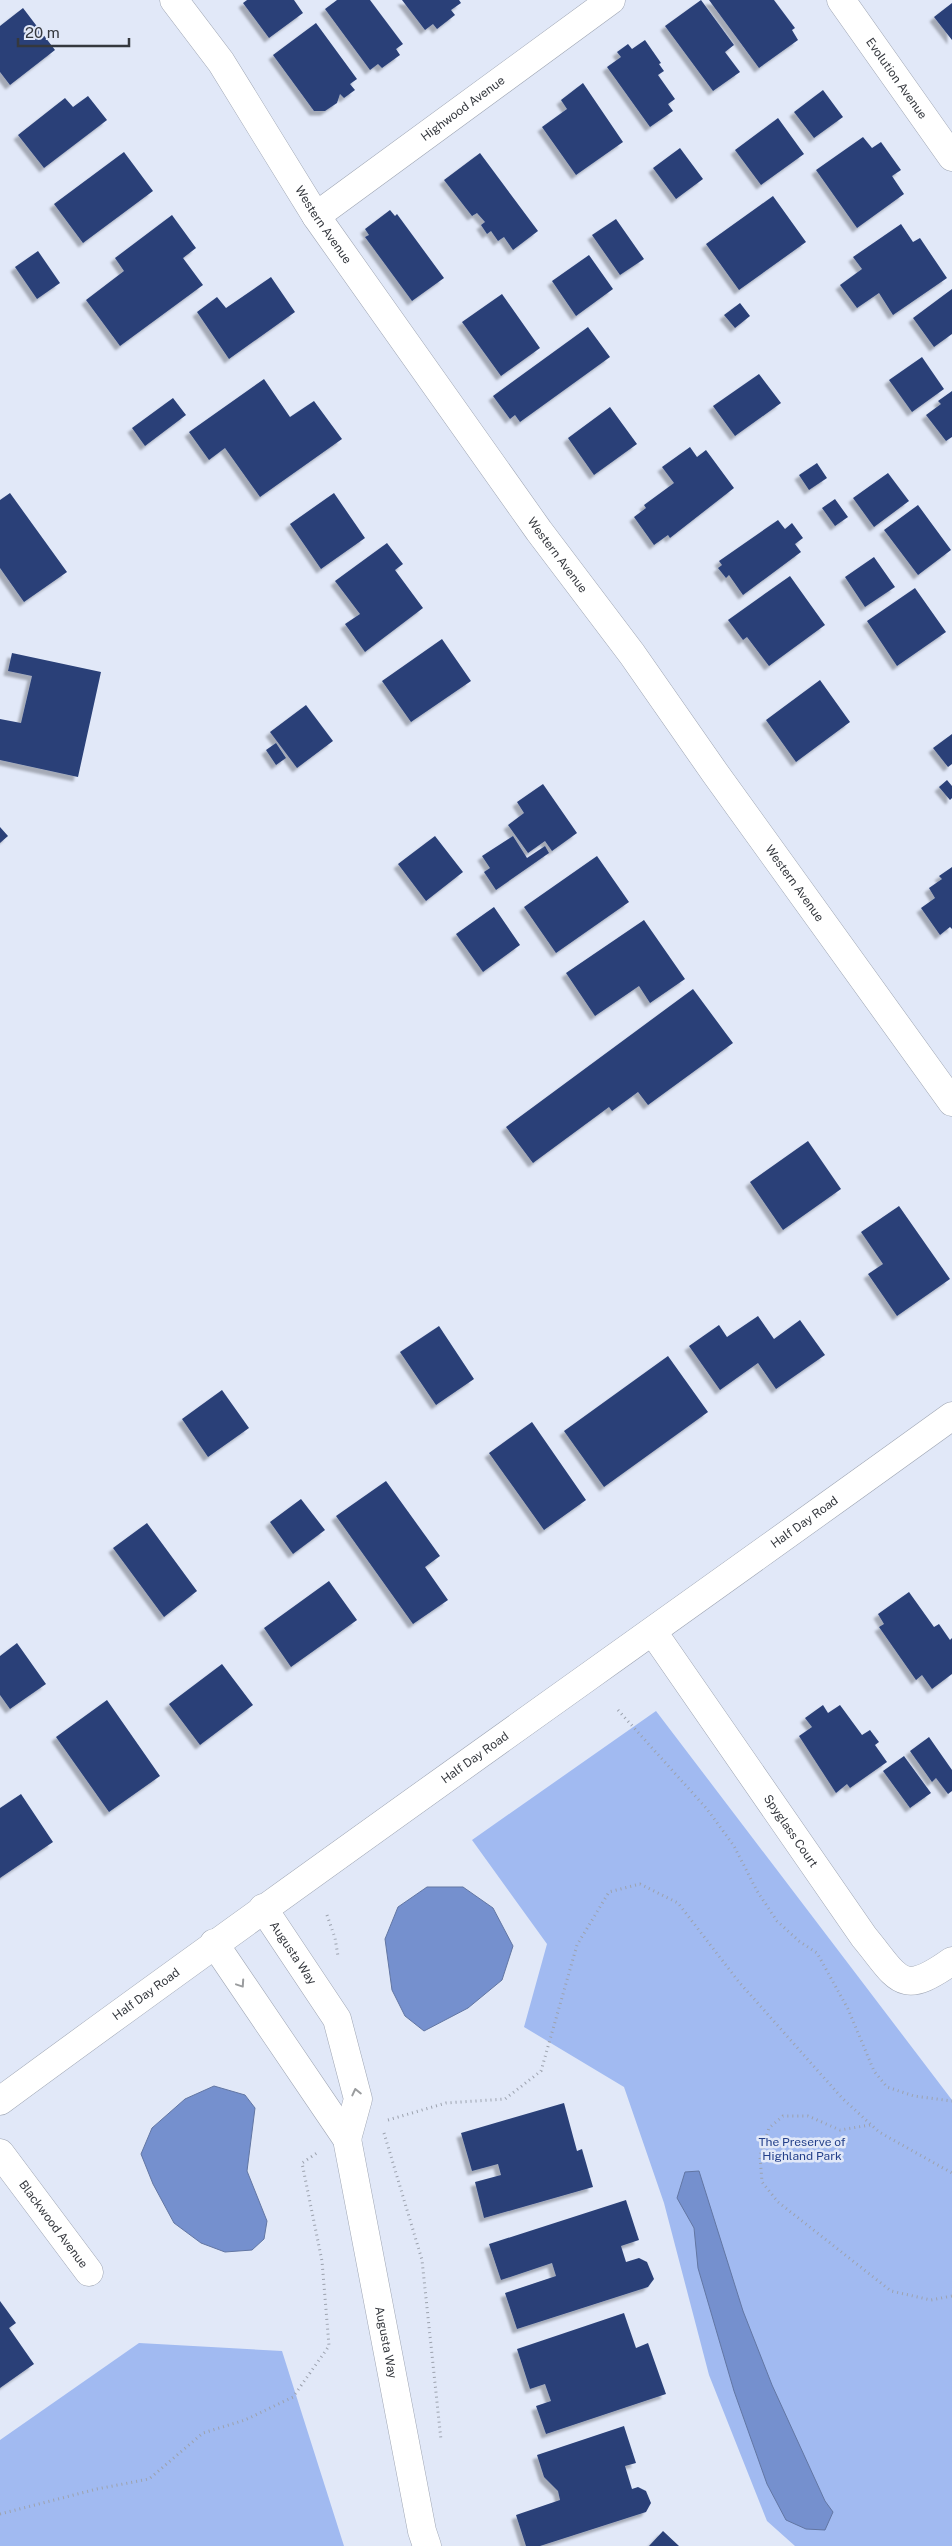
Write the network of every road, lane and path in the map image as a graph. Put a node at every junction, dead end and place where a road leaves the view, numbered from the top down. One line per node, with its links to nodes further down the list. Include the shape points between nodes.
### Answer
1 (174, 0): 5 (street, Western Avenue, via 221,62)
2 (612, 0): 5 (street, Highwood Avenue)
3 (841, 0): 4 (street, Evolution Avenue)
4 (952, 157)
5 (316, 216): 6 (street, Western Avenue, via 539,531 632,654)
6 (952, 1102)
7 (952, 1416): 8 (street, Half Day Road)
8 (652, 1632): 10 (street, Half Day Road); 13 (street, Spyglass Court, via 864,1937 898,1978 908,1982 928,1978)
9 (618, 1710): 16 (path, via 707,1809 734,1846 756,1891 777,1921 817,1953 848,2009 874,2071 887,2086 914,2096)
10 (263, 1908): 12 (street, Half Day Road); 20 (street, Augusta Way, one-way to 10, via 358,2099 338,2019)
11 (327, 1915): 14 (path, via 335,1938)
12 (214, 1943): 15 (street, Half Day Road); 20 (street, Augusta Way, one-way to 20)
13 (952, 1961)
14 (338, 1965)
15 (0, 2101)
16 (952, 2101)
17 (381, 2122): 18 (path, via 446,2103 504,2099 541,2071 577,1945 609,1892 640,1884 678,1903 738,1982)
18 (870, 2125): 22 (path); 24 (path, via 840,2130 808,2116 783,2116 769,2128 760,2156 762,2182 778,2202 891,2290 932,2300)
19 (384, 2131): 25 (path, via 422,2260)
20 (335, 2144): 26 (path, via 302,2163 322,2261 329,2346 293,2397 245,2420 203,2433 149,2479); 27 (street, Augusta Way)
21 (0, 2153): 23 (street, Blackwood Avenue)
22 (952, 2173)
23 (89, 2272)
24 (952, 2296)
25 (442, 2446)
26 (0, 2514)
27 (427, 2546)

